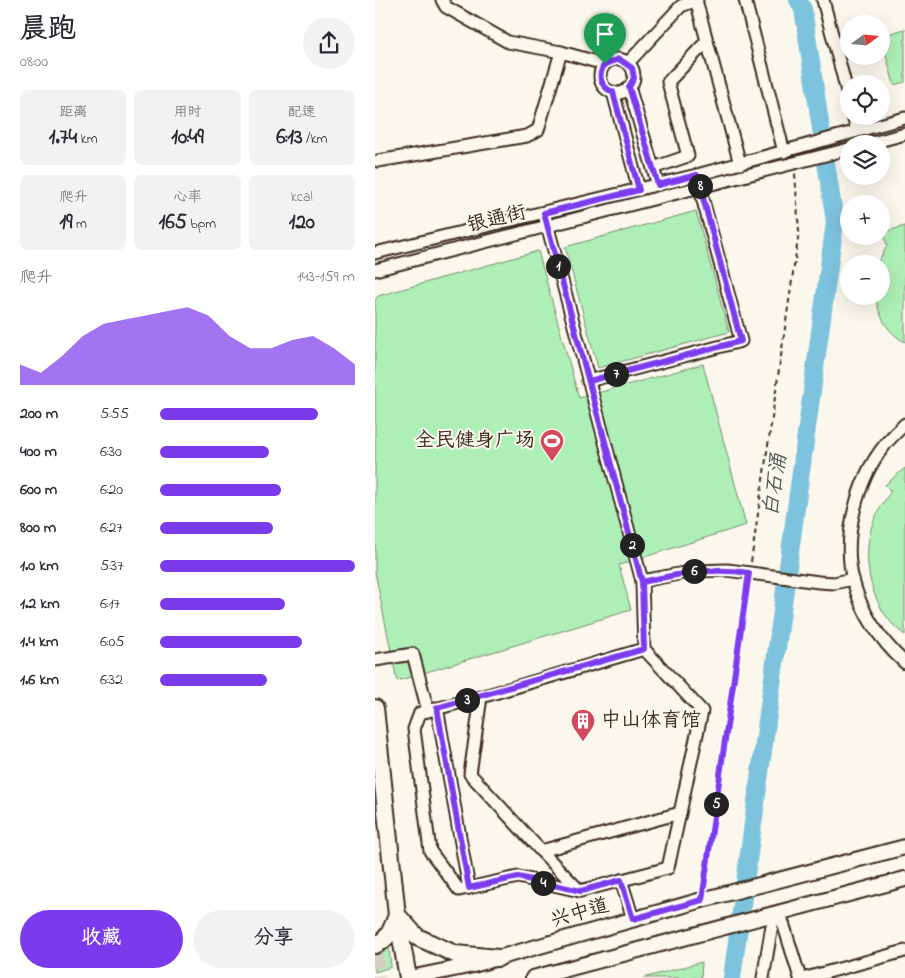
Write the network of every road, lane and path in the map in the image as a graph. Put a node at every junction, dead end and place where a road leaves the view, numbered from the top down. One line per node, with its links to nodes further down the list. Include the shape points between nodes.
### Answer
1 (442, 0): 6 (street, via 446,7 508,42)
2 (697, 0): 5 (street); 7 (street, via 681,6)
3 (745, 0): 18 (street)
4 (823, 0): 9 (street)
5 (707, 40): 21 (street); 22 (street, via 668,82 688,156)
6 (561, 52): 8 (street); 19 (street, via 538,130 527,136)
7 (628, 63): 8 (street, via 614,59); 10 (street, via 634,78)
8 (605, 64): 11 (street, via 601,80 607,90)
9 (843, 75)
10 (629, 87): 11 (street, via 622,92); 22 (street)
11 (613, 92): 26 (street)
12 (905, 118): 14 (street)
13 (853, 125): 14 (street)
14 (853, 133): 18 (street, 银通街)
15 (905, 134): 16 (street)
16 (890, 138)
17 (840, 151): 20 (street, 银通街)
18 (784, 152): 21 (street, 银通街)
19 (378, 161)
20 (797, 162): 25 (street, 银通街); 33 (path, via 799,232)
21 (740, 164): 23 (street, 银通街)
22 (653, 168): 24 (street)
23 (697, 175): 24 (street, 银通街); 25 (street)
24 (658, 185): 26 (street, 银通街)
25 (700, 187): 28 (street, 银通街); 31 (street, via 741,341)
26 (639, 190): 27 (street, 银通街)
27 (544, 213): 28 (street); 29 (street, 银通街)
28 (547, 226): 30 (street, 银通街); 31 (street)
29 (377, 251)
30 (377, 270)
31 (589, 381): 35 (street)
32 (905, 424): 34 (street, via 884,445 865,475 854,508 850,543)
33 (752, 574): 34 (street, via 834,583); 35 (street, via 727,570 694,571); 49 (path)
34 (853, 579): 38 (street, via 866,614 887,647)
35 (642, 582): 36 (street)
36 (644, 649): 39 (street); 42 (street, via 702,711)
37 (375, 660): 41 (street, via 413,654)
38 (905, 663)
39 (481, 697): 41 (street); 44 (street, via 470,774)
40 (375, 708): 51 (highway)
41 (433, 710): 47 (street); 47 (street, via 421,713 414,729 430,850 459,890)
42 (680, 813): 44 (street); 46 (street, via 668,868)
43 (905, 846): 49 (main road, 兴中道)
44 (541, 851): 48 (street)
45 (905, 879): 50 (main road)
46 (621, 880): 48 (street); 52 (street)
47 (469, 888): 48 (street, via 518,877)
48 (581, 891)
49 (708, 898): 52 (main road, 兴中道)
50 (777, 914): 59 (main road); 60 (street); 61 (street)
51 (397, 915): 53 (highway, via 383,942); 55 (highway, via 417,937 455,954); 57 (highway)
52 (633, 919): 55 (main road, 兴中道)
53 (375, 945)
54 (905, 951): 62 (street)
55 (498, 958): 56 (main road, 兴中道)
56 (473, 965): 57 (main road, 兴中道); 58 (main road)
57 (409, 978)
58 (466, 978)
59 (533, 978)
60 (763, 978)
61 (800, 978)
62 (806, 978)

